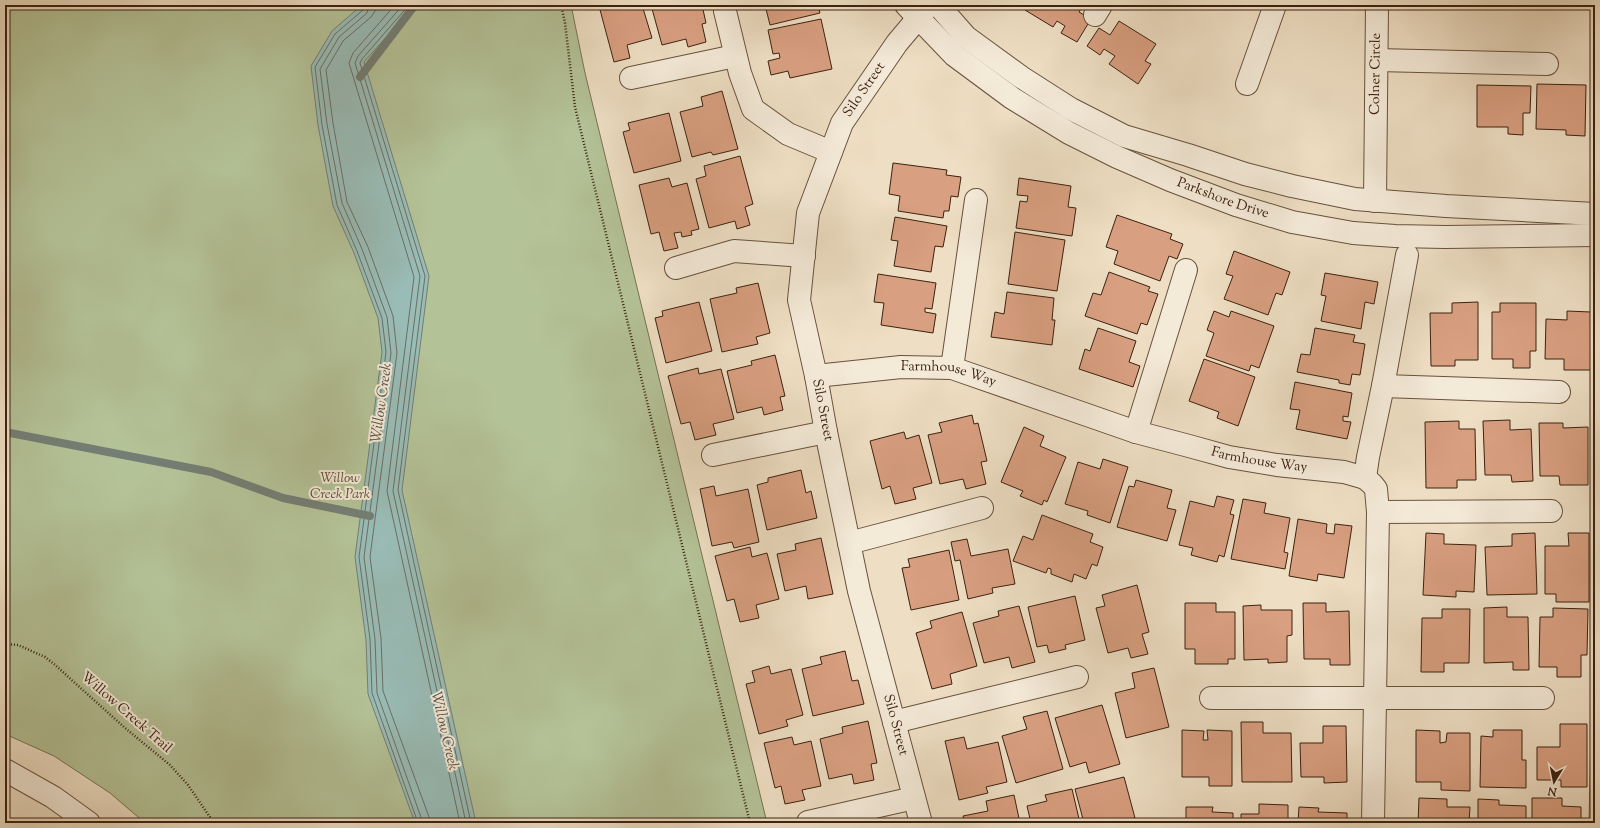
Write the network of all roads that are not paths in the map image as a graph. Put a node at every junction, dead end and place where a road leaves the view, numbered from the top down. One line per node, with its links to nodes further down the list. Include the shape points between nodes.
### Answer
1 (938, 5): 13 (street, via 966,37 1021,77 1071,109 1124,136 1188,154 1245,174 1292,186)
2 (1275, 5): 10 (street)
3 (1377, 5): 7 (street, Colner Circle)
4 (918, 9): 11 (street, Silo Street, via 842,123); 15 (street, Parkshore Drive, via 954,55 1012,98 1069,133 1117,157 1236,205 1292,222 1353,233 1445,237)
5 (725, 11): 6 (street)
6 (736, 56): 9 (street); 11 (street, via 753,109 788,134)
7 (1377, 60): 8 (street); 13 (street, Colner Circle)
8 (1547, 64)
9 (631, 78)
10 (1248, 84)
11 (831, 152): 17 (street, Silo Street, via 808,213)
12 (976, 200): 20 (street)
13 (1375, 201): 14 (street)
14 (1595, 214)
15 (1595, 235)
16 (1406, 255): 22 (street)
17 (804, 256): 18 (street, via 734,251); 21 (street, Silo Street, via 799,300)
18 (676, 268)
19 (1186, 270): 25 (street)
20 (952, 368): 21 (street, Farmhouse Way, via 901,367); 25 (street, Farmhouse Way)
21 (816, 376): 24 (street, Silo Street)
22 (1383, 386): 23 (street); 27 (street)
23 (1559, 392)
24 (826, 432): 26 (street); 31 (street, Silo Street)
25 (1136, 432): 27 (street, Farmhouse Way, via 1229,456 1277,465 1344,472)
26 (714, 455)
27 (1365, 478): 30 (street, via 1376,489)
28 (982, 508): 31 (street)
29 (1551, 511): 30 (street)
30 (1378, 512): 34 (street)
31 (849, 543): 36 (street, Silo Street)
32 (1077, 677): 36 (street)
33 (1211, 698): 34 (street)
34 (1374, 698): 35 (street); 42 (street)
35 (1543, 698)
36 (894, 722): 38 (street, Silo Street)
37 (5, 770): 40 (street, via 53,797)
38 (914, 798): 39 (street); 41 (street, Silo Street)
39 (808, 822)
40 (89, 823)
41 (921, 823)
42 (1373, 823)

